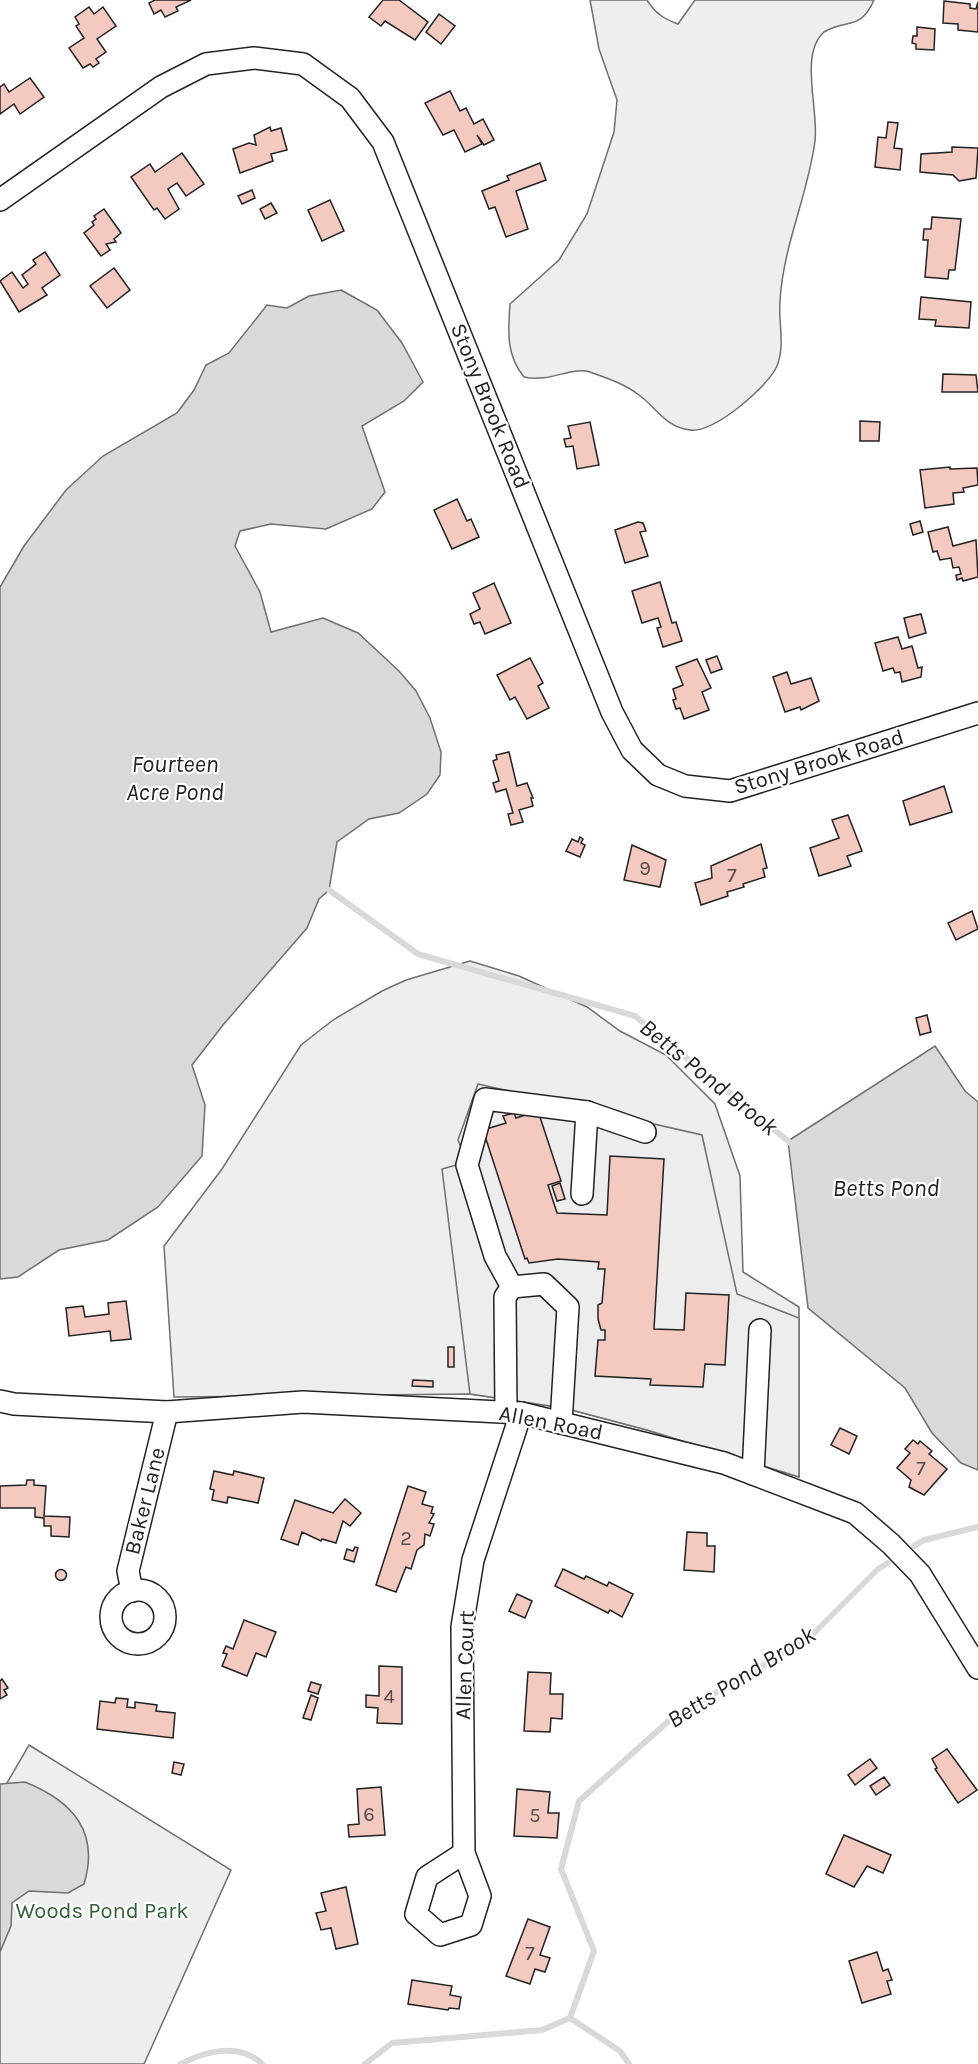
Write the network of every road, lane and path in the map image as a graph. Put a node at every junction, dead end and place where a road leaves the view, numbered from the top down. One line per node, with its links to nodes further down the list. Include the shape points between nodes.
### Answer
1 (0, 200): 2 (street, Stony Brook Road, via 161,87 206,64 254,58 303,64 350,98 383,142 612,712 632,750 651,769 686,786 730,791)
2 (978, 713)
3 (588, 1112): 4 (street); 5 (street); 6 (street, via 485,1099 467,1165 495,1256)
4 (645, 1132)
5 (582, 1194)
6 (512, 1287): 10 (street, Allen Court, via 505,1297); 11 (street, via 544,1284 568,1307)
7 (760, 1330): 12 (street)
8 (0, 1401): 9 (street, Allen Road)
9 (167, 1412): 10 (street, Allen Road, via 303,1402); 13 (street, Baker Lane, via 128,1570)
10 (514, 1413): 11 (street, Allen Road); 15 (street, Allen Court, via 473,1560 462,1627)
11 (561, 1423): 12 (street, Allen Road, via 724,1463)
12 (753, 1474): 14 (street, Allen Road, via 855,1513 891,1544 920,1574)
13 (132, 1591)
14 (978, 1668)
15 (464, 1853)

